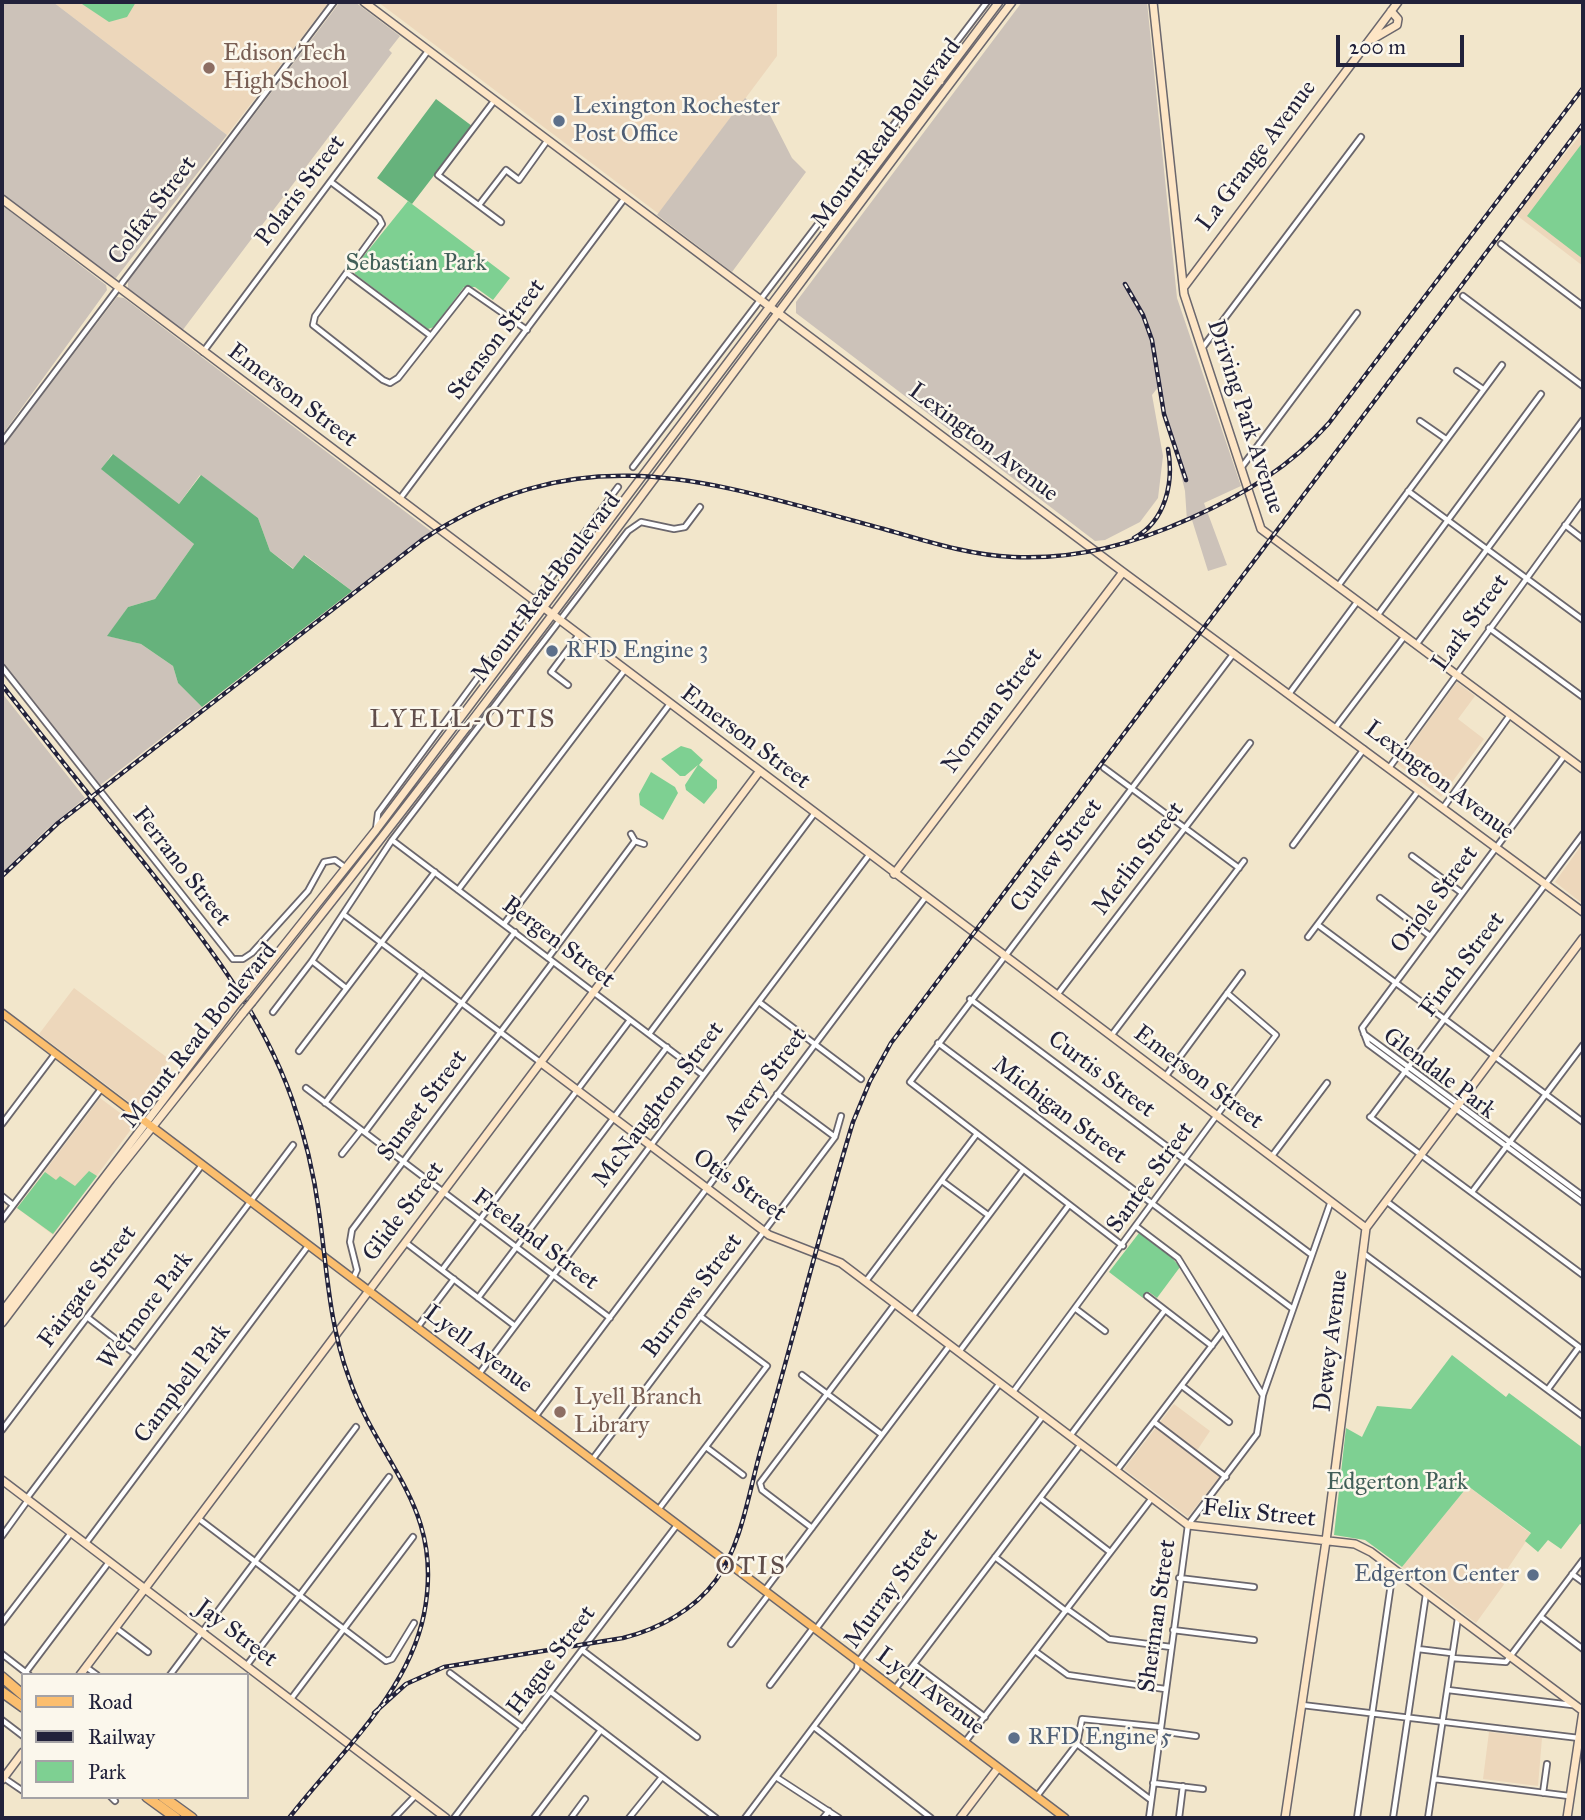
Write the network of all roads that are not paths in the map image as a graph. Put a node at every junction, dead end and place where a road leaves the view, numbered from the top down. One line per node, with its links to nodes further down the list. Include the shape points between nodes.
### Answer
1 (334, 2): 24 (street, Colfax Street)
2 (364, 2): 10 (street, Lexington Avenue)
3 (987, 2): 11 (street, Mount Read Boulevard)
4 (999, 2): 12 (street, Mount Read Boulevard)
5 (1012, 2): 28 (street, Mount Read Boulevard)
6 (1153, 2): 23 (street, Driving Park Avenue)
7 (1398, 2): 8 (street, La Grange Avenue)
8 (1391, 11): 9 (street, La Grange Avenue); 9 (street, La Grange Avenue, via 1397,25)
9 (1362, 49): 23 (street, La Grange Avenue)
10 (428, 51): 13 (street, Lexington Avenue); 16 (street, Polaris Street)
11 (939, 64): 12 (street); 26 (street, Mount Read Boulevard)
12 (940, 81): 26 (street, Mount Read Boulevard)
13 (494, 101): 15 (street, Lexington Avenue); 19 (street, via 438,175)
14 (1361, 137): 33 (street)
15 (547, 142): 17 (street, Lexington Avenue); 19 (street, via 519,180 506,170)
16 (331, 181): 22 (street, via 382,224); 35 (street, Polaris Street)
17 (624, 199): 26 (street, Lexington Avenue); 30 (street, Stenson Street)
18 (2, 200): 24 (street, Emerson Street)
19 (479, 205): 20 (street)
20 (501, 222)
21 (1501, 244): 27 (street)
22 (347, 272): 31 (street); 31 (street, via 313,325 383,380 396,381)
23 (1184, 287): 33 (street, Driving Park Avenue)
24 (117, 288): 35 (street, Emerson Street); 44 (street, Colfax Street)
25 (1463, 296): 38 (street)
26 (764, 304): 28 (street, Lexington Avenue); 32 (street, Mount Read Boulevard); 34 (street, Mount Read Boulevard)
27 (1583, 306)
28 (776, 312): 56 (street, Lexington Avenue); 62 (street, Mount Read Boulevard)
29 (1357, 313): 46 (street)
30 (527, 330): 31 (street, via 471,289 464,291); 49 (street, Stenson Street)
31 (431, 336)
32 (733, 336): 34 (street); 45 (street, Mount Read Boulevard)
33 (1202, 348): 46 (street, Driving Park Avenue)
34 (735, 350): 60 (street, Mount Read Boulevard)
35 (202, 352): 49 (street, Emerson Street)
36 (1502, 365): 39 (street)
37 (1457, 371): 39 (street)
38 (1583, 386)
39 (1483, 389): 43 (street)
40 (1541, 394): 52 (street)
41 (1583, 420): 55 (street)
42 (1420, 421): 43 (street)
43 (1446, 439): 48 (street)
44 (2, 442)
45 (633, 467)
46 (1241, 469): 58 (street, Driving Park Avenue, via 1261,529)
47 (618, 487): 60 (street, Mount Read Boulevard)
48 (1408, 491): 52 (street); 58 (street)
49 (398, 501): 60 (street, Emerson Street)
50 (1583, 501): 53 (street, Lark Street)
51 (700, 507): 62 (street, via 685,527 640,522 632,527)
52 (1448, 520): 55 (street); 61 (street)
53 (1565, 525): 54 (street); 57 (street, Lark Street)
54 (1583, 538)
55 (1487, 549): 57 (street); 67 (street)
56 (1123, 572): 68 (street, Lexington Avenue); 104 (street, Norman Street)
57 (1526, 578): 63 (street); 64 (street, Lark Street)
58 (1337, 587): 59 (street, Driving Park Avenue)
59 (1357, 601): 61 (street, Driving Park Avenue); 73 (street)
60 (538, 606): 62 (street, Emerson Street); 101 (street, Mount Read Boulevard)
61 (1377, 617): 66 (street, Driving Park Avenue)
62 (554, 618): 65 (street, Emerson Street); 92 (street, Mount Read Boulevard); 99 (street, Mount Read Boulevard)
63 (1583, 621)
64 (1489, 628): 71 (street, Lark Street); 74 (street)
65 (578, 636): 70 (street, Emerson Street); 72 (street, via 551,672)
66 (1404, 637): 67 (street, Driving Park Avenue); 77 (street)
67 (1416, 646): 71 (street, Driving Park Avenue)
68 (1234, 653): 73 (street, Lexington Avenue); 85 (street, Curlew Street)
69 (2, 667): 101 (street, Ferrano Street, via 233,959 243,960 252,953 308,891 324,862 335,860)
70 (624, 671): 75 (street, Emerson Street); 107 (street)
71 (1455, 675): 76 (street, Driving Park Avenue); 83 (street, Lark Street)
72 (568, 685)
73 (1289, 694): 77 (street, Lexington Avenue)
74 (1583, 697)
75 (669, 705): 84 (street, Emerson Street); 113 (street)
76 (1510, 715): 80 (street, Driving Park Avenue); 87 (street)
77 (1335, 728): 79 (street, Lexington Avenue)
78 (1250, 743): 89 (street, Merlin Street)
79 (1364, 749): 83 (street, Lexington Avenue); 95 (street)
80 (1565, 755): 81 (street, Driving Park Avenue); 96 (street, Oriole Street)
81 (1582, 767)
82 (1104, 768): 85 (street)
83 (1389, 768): 86 (street, Lexington Avenue)
84 (759, 772): 88 (street, Emerson Street); 127 (street, Glide Street)
85 (1130, 788): 89 (street); 120 (street, Curlew Street)
86 (1419, 790): 87 (street, Lexington Avenue); 114 (street)
87 (1443, 808): 96 (street, Lexington Avenue)
88 (814, 814): 97 (street, Emerson Street); 139 (street)
89 (1185, 828): 102 (street); 129 (street, Merlin Street)
90 (631, 834): 93 (street)
91 (1583, 834): 105 (street, Finch Street)
92 (392, 840): 103 (street, Bergen Street); 112 (street, Mount Read Boulevard)
93 (635, 841): 94 (street); 121 (street, Sunset Street)
94 (644, 844)
95 (1293, 845)
96 (1496, 847): 105 (street, Lexington Avenue); 108 (street, Oriole Street)
97 (869, 855): 104 (street, Emerson Street); 131 (street, McNaughton Street)
98 (1412, 856): 108 (street)
99 (365, 859): 101 (street); 106 (street, Mount Read Boulevard)
100 (1244, 861): 102 (street)
101 (346, 868): 106 (street); 166 (street, Mount Read Boulevard, bridge, via 237,1003)
102 (1239, 868): 140 (street)
103 (435, 872): 107 (street, Bergen Street); 119 (street)
104 (894, 874): 109 (street, Emerson Street)
105 (1546, 884): 111 (street, Lexington Avenue); 135 (street, Finch Street)
106 (342, 889): 166 (street, Mount Read Boulevard, bridge)
107 (458, 890): 113 (street, Bergen Street)
108 (1462, 893): 116 (street, Oriole Street)
109 (925, 898): 120 (street, Emerson Street); 142 (street, Avery Street)
110 (1380, 898): 116 (street)
111 (1583, 912)
112 (343, 914): 119 (street, Otis Street); 122 (street, Mount Read Boulevard)
113 (504, 924): 115 (street, Bergen Street)
114 (1318, 925): 117 (street); 125 (street)
115 (515, 932): 121 (street, Bergen Street); 132 (street)
116 (1430, 936): 125 (street, Oriole Street)
117 (1308, 937)
118 (1583, 938): 147 (street, Dewey Avenue)
119 (381, 942): 123 (street, Otis Street); 126 (street)
120 (1003, 956): 129 (street, Emerson Street); 130 (street, Curlew Street)
121 (550, 960): 127 (street, Bergen Street); 137 (street, Sunset Street)
122 (312, 961): 126 (street); 133 (street, Mount Read Boulevard)
123 (422, 973): 132 (street, Otis Street); 159 (street)
124 (1242, 973): 128 (street)
125 (1395, 982): 135 (street); 138 (street, Oriole Street, via 1363,1026)
126 (346, 988): 145 (street)
127 (594, 992): 136 (street, Bergen Street); 148 (street, Glide Street)
128 (1227, 993): 151 (street); 162 (street, Santee Street, via 1276,1035)
129 (1056, 996): 140 (street, Emerson Street)
130 (970, 999): 141 (street, Curlew Street); 177 (street, Curtis Street)
131 (758, 1002): 142 (street); 150 (street, McNaughton Street)
132 (461, 1003): 137 (street, Otis Street); 167 (street)
133 (273, 1012)
134 (2, 1013): 146 (main road, Lyell Avenue)
135 (1445, 1019): 147 (street); 149 (street, Finch Street)
136 (630, 1020): 139 (street, Bergen Street); 156 (street)
137 (500, 1032): 148 (street, Otis Street); 176 (street, Sunset Street)
138 (1363, 1033): 149 (street, Glendale Park, via 1367,1043)
139 (649, 1034): 144 (street, Bergen Street)
140 (1111, 1037): 151 (street, Emerson Street)
141 (938, 1043): 168 (street, Curlew Street, via 910,1082); 190 (street, Michigan Street)
142 (814, 1044): 152 (street); 157 (street, Avery Street)
143 (1583, 1045): 158 (street)
144 (667, 1047): 150 (street, Bergen Street); 163 (street)
145 (299, 1051)
146 (55, 1054): 154 (main road, Lyell Avenue); 165 (street)
147 (1494, 1056): 158 (street); 160 (street, Dewey Avenue)
148 (540, 1062): 156 (street, Otis Street); 182 (street, Glide Street)
149 (1407, 1069): 160 (street, Glendale Park); 174 (street, Finch Street, via 1370,1116)
150 (703, 1075): 172 (street, McNaughton Street)
151 (1165, 1077): 162 (street, Emerson Street)
152 (861, 1079)
153 (1327, 1083): 175 (street)
154 (101, 1088): 166 (main road, Lyell Avenue); 191 (street)
155 (306, 1088): 159 (street, Freeland Street)
156 (577, 1090): 163 (street, Otis Street); 195 (street)
157 (778, 1094): 169 (street); 181 (street, Avery Street)
158 (1546, 1094): 164 (street); 170 (street)
159 (325, 1102): 167 (street, Freeland Street)
160 (1457, 1106): 170 (street, Glendale Park); 174 (street, Dewey Avenue)
161 (841, 1116): 169 (street, Burrows Street)
162 (1218, 1117): 175 (street, Emerson Street); 177 (street, Santee Street)
163 (613, 1118): 172 (street, Otis Street); 202 (street)
164 (1583, 1122)
165 (2, 1124)
166 (149, 1125): 178 (main road, Lyell Avenue); 218 (street, Mount Read Boulevard); 223 (street, Mount Read Boulevard)
167 (363, 1131): 173 (street); 176 (street, Freeland Street)
168 (976, 1135): 179 (street); 180 (street)
169 (835, 1137): 198 (street, Burrows Street)
170 (1508, 1144): 183 (street); 185 (street, Glendale Park); 189 (street, Glendale Park)
171 (293, 1145): 188 (street, Wetmore Park)
172 (650, 1146): 181 (street, Otis Street); 206 (street, McNaughton Street)
173 (342, 1154)
174 (1421, 1154): 183 (street); 187 (street, Dewey Avenue)
175 (1271, 1157): 186 (street, Emerson Street)
176 (403, 1161): 182 (street, Freeland Street); 208 (street, Sunset Street, via 351,1232 349,1242 357,1269)
177 (1186, 1161): 190 (street, Santee Street); 204 (street, Curtis Street)
178 (202, 1165): 188 (main road, Lyell Avenue); 220 (street, Fairgate Street)
179 (1023, 1170): 192 (street); 193 (street)
180 (942, 1181): 193 (street); 210 (street)
181 (707, 1189): 198 (street, Otis Street); 222 (street, Avery Street)
182 (443, 1191): 195 (street, Freeland Street); 199 (street, Glide Street)
183 (1472, 1192): 207 (street)
184 (2, 1196): 191 (street)
185 (1583, 1196)
186 (1331, 1201): 197 (street, Emerson Street); 204 (street, Sherman Street)
187 (1386, 1201): 197 (street, Dewey Avenue); 230 (street)
188 (250, 1202): 200 (main road, Lyell Avenue); 232 (street, Wetmore Park)
189 (1583, 1203)
190 (1153, 1204): 196 (street, Santee Street); 216 (street, Michigan Street)
191 (13, 1205): 194 (street)
192 (1069, 1205): 201 (street); 231 (street)
193 (988, 1215): 221 (street)
194 (2, 1220)
195 (480, 1220): 202 (street, Freeland Street); 205 (street)
196 (1137, 1227): 201 (street, Santee Street); 227 (street, via 1178,1258)
197 (1366, 1228): 203 (street, Dewey Avenue)
198 (763, 1231): 210 (street, Otis Street, via 835,1259); 219 (street, Burrows Street)
199 (405, 1242): 205 (street); 211 (street, Glide Street)
200 (308, 1245): 208 (main road, Lyell Avenue); 270 (street, Campbell Park)
201 (1123, 1246): 215 (street, Santee Street)
202 (516, 1247): 206 (street, Freeland Street); 213 (street)
203 (1363, 1253): 237 (street); 269 (street, Dewey Avenue)
204 (1312, 1255): 216 (street, Sherman Street)
205 (442, 1270): 209 (street)
206 (553, 1275): 222 (street, Freeland Street); 224 (street, McNaughton Street)
207 (1583, 1275)
208 (352, 1279): 211 (main road, Lyell Avenue)
209 (454, 1279): 213 (street); 225 (street)
210 (866, 1282): 214 (street, Otis Street)
211 (368, 1291): 225 (main road, Lyell Avenue); 262 (street, Glide Street)
212 (1147, 1297): 217 (street)
213 (478, 1298): 224 (street)
214 (895, 1304): 221 (street, Otis Street); 239 (street)
215 (1076, 1309): 226 (street); 238 (street, Santee Street)
216 (1293, 1309): 240 (street, Sherman Street)
217 (1165, 1310): 229 (street); 249 (street)
218 (2, 1311)
219 (700, 1316): 251 (street, via 766,1366); 252 (street, Burrows Street)
220 (87, 1317): 232 (street); 247 (street, Fairgate Street)
221 (912, 1317): 228 (street, Otis Street)
222 (610, 1318): 243 (street, Avery Street)
223 (2, 1323)
224 (515, 1326): 233 (street, McNaughton Street)
225 (416, 1328): 233 (main road, Lyell Avenue)
226 (1105, 1331)
227 (1223, 1331): 229 (street); 240 (street)
228 (950, 1345): 231 (street, Otis Street); 248 (street)
229 (1212, 1346): 236 (street)
230 (1581, 1349): 237 (street)
231 (959, 1352): 235 (street, Otis Street)
232 (135, 1354): 260 (street, Wetmore Park)
233 (478, 1375): 243 (main road, Lyell Avenue)
234 (802, 1375): 239 (street)
235 (1000, 1383): 238 (street, Otis Street); 292 (street)
236 (1182, 1386): 244 (street); 245 (street)
237 (1548, 1389): 242 (street)
238 (1013, 1392): 241 (street, Otis Street)
239 (827, 1394): 248 (street); 265 (street, via 759,1484)
240 (1263, 1395): 256 (street, Sherman Street, via 1257,1434)
241 (1044, 1416): 249 (street, Otis Street); 306 (street, Murray Street)
242 (1583, 1416)
243 (535, 1417): 252 (main road, Lyell Avenue)
244 (1154, 1422): 253 (street); 256 (street)
245 (1229, 1422)
246 (356, 1427): 275 (street)
247 (2, 1430)
248 (881, 1434): 265 (street)
249 (1070, 1436): 250 (street, Otis Street)
250 (1081, 1444): 253 (street, Otis Street); 259 (street)
251 (706, 1447): 254 (street); 261 (street)
252 (592, 1461): 261 (main road, Lyell Avenue)
253 (1117, 1471): 258 (street, Otis Street)
254 (743, 1475)
255 (389, 1476): 284 (street)
256 (1226, 1476): 264 (street, Sherman Street)
257 (2, 1480): 260 (street, Jay Street)
258 (1152, 1498): 264 (street, Otis Street); 271 (street)
259 (1040, 1499): 271 (street); 272 (street)
260 (27, 1500): 266 (street, Jay Street); 267 (street, Wetmore Park)
261 (658, 1510): 263 (main road, Lyell Avenue)
262 (198, 1518): 275 (street); 281 (street, Glide Street)
263 (677, 1525): 282 (main road, Lyell Avenue); 300 (street, Hague Street)
264 (1188, 1525): 269 (street, Felix Street); 278 (street, Sherman Street)
265 (812, 1528): 282 (street)
266 (71, 1532): 270 (street, Jay Street); 288 (street)
267 (2, 1536)
268 (414, 1537): 291 (street)
269 (1326, 1541): 276 (street, Felix Street, via 1361,1546); 324 (street, Dewey Avenue)
270 (86, 1544): 274 (street, Jay Street)
271 (1110, 1552): 285 (street)
272 (995, 1557): 285 (street); 307 (street)
273 (1583, 1560): 277 (street)
274 (109, 1562): 281 (street, Jay Street); 310 (street)
275 (255, 1562): 284 (street); 294 (street)
276 (1393, 1569): 283 (street, Felix Street); 328 (street)
277 (1572, 1574): 279 (street); 287 (street)
278 (1180, 1578): 280 (street); 293 (street, Sherman Street)
279 (1583, 1582)
280 (1254, 1587)
281 (145, 1589): 290 (street, Glide Street); 294 (street, Jay Street)
282 (766, 1593): 292 (main road, Lyell Avenue); 296 (street)
283 (1426, 1593): 286 (street, Felix Street); 299 (street)
284 (299, 1595): 291 (street); 308 (street)
285 (1066, 1610): 297 (street, via 1108,1639); 301 (street)
286 (1458, 1617): 304 (street); 305 (street, Felix Street)
287 (1541, 1617): 298 (street); 305 (street)
288 (2, 1623)
289 (414, 1623): 291 (street, via 388,1662)
290 (116, 1628): 302 (street); 309 (street, Glide Street)
291 (344, 1629): 323 (street)
292 (814, 1629): 306 (main road, Lyell Avenue); 316 (street)
293 (1173, 1630): 295 (street); 297 (street, Sherman Street)
294 (202, 1632): 308 (street, Jay Street); 313 (street)
295 (1254, 1640)
296 (731, 1644)
297 (1171, 1647): 317 (street, Sherman Street)
298 (1583, 1648)
299 (1418, 1649): 304 (street); 330 (street)
300 (582, 1650): 320 (street, Hague Street); 339 (street)
301 (1035, 1651): 317 (street, via 1068,1675); 329 (street)
302 (148, 1652)
303 (2, 1654): 310 (street)
304 (1452, 1656): 305 (street, via 1499,1663); 319 (street)
305 (1511, 1657): 325 (street, Felix Street)
306 (858, 1662): 318 (main road, Lyell Avenue); 333 (street, Murray Street)
307 (914, 1664): 318 (street); 329 (street)
308 (246, 1666): 323 (street, Jay Street)
309 (86, 1667): 311 (street, Glide Street); 312 (street)
310 (27, 1673)
311 (82, 1673)
312 (94, 1673)
313 (171, 1673)
314 (450, 1673): 334 (street)
315 (2, 1679): 322 (highway)
316 (770, 1685)
317 (1165, 1689): 335 (street, Sherman Street)
318 (895, 1690): 341 (main road, Lyell Avenue)
319 (1448, 1690): 325 (street); 332 (street)
320 (551, 1692): 334 (street, Hague Street); 336 (street)
321 (2, 1693): 326 (highway)
322 (21, 1693)
323 (291, 1700): 355 (street, Jay Street)
324 (1302, 1705): 328 (street); 382 (street, Dewey Avenue)
325 (1575, 1705): 327 (street, Felix Street)
326 (21, 1706)
327 (1583, 1711): 340 (street)
328 (1372, 1713): 330 (street); 383 (street)
329 (985, 1717): 341 (street)
330 (1408, 1718): 332 (street); 384 (street)
331 (2, 1720): 337 (street)
332 (1443, 1722): 340 (street); 349 (street)
333 (814, 1727): 347 (street, Murray Street); 377 (street)
334 (523, 1728): 368 (street, Hague Street)
335 (1160, 1729): 338 (street); 342 (street, via 1084,1718); 350 (street, Sherman Street)
336 (601, 1730): 346 (street); 369 (street)
337 (21, 1734)
338 (1196, 1736)
339 (696, 1737)
340 (1579, 1738): 356 (street)
341 (965, 1743): 345 (main road, Lyell Avenue)
342 (1077, 1744): 357 (street); 361 (street)
343 (21, 1755): 348 (street)
344 (1547, 1764): 354 (street)
345 (998, 1768): 357 (main road, Lyell Avenue); 378 (street)
346 (662, 1776): 363 (street); 371 (street)
347 (776, 1777): 362 (street); 374 (street, Murray Street)
348 (3, 1779): 353 (street)
349 (1434, 1779): 354 (street); 385 (street)
350 (1153, 1783): 351 (street); 361 (street, Sherman Street)
351 (1183, 1786): 352 (street); 381 (street)
352 (1203, 1789)
353 (21, 1790)
354 (1543, 1793): 356 (street)
355 (416, 1795): 366 (street); 367 (street, Jay Street)
356 (1570, 1796): 386 (street)
357 (1037, 1797): 379 (main road, Lyell Avenue)
358 (150, 1799): 364 (highway)
359 (166, 1799): 365 (highway)
360 (586, 1799): 370 (street)
361 (1151, 1800): 380 (street, Sherman Street)
362 (829, 1811): 375 (street); 376 (street)
363 (709, 1813): 372 (street); 373 (street)
364 (176, 1818)
365 (192, 1818)
366 (394, 1818)
367 (444, 1818)
368 (454, 1818)
369 (534, 1818)
370 (571, 1818)
371 (629, 1818)
372 (705, 1818)
373 (716, 1818)
374 (745, 1818)
375 (823, 1818)
376 (839, 1818)
377 (931, 1818)
378 (960, 1818)
379 (1065, 1818)
380 (1149, 1818)
381 (1179, 1818)
382 (1285, 1818)
383 (1356, 1818)
384 (1393, 1818)
385 (1428, 1818)
386 (1567, 1818)

